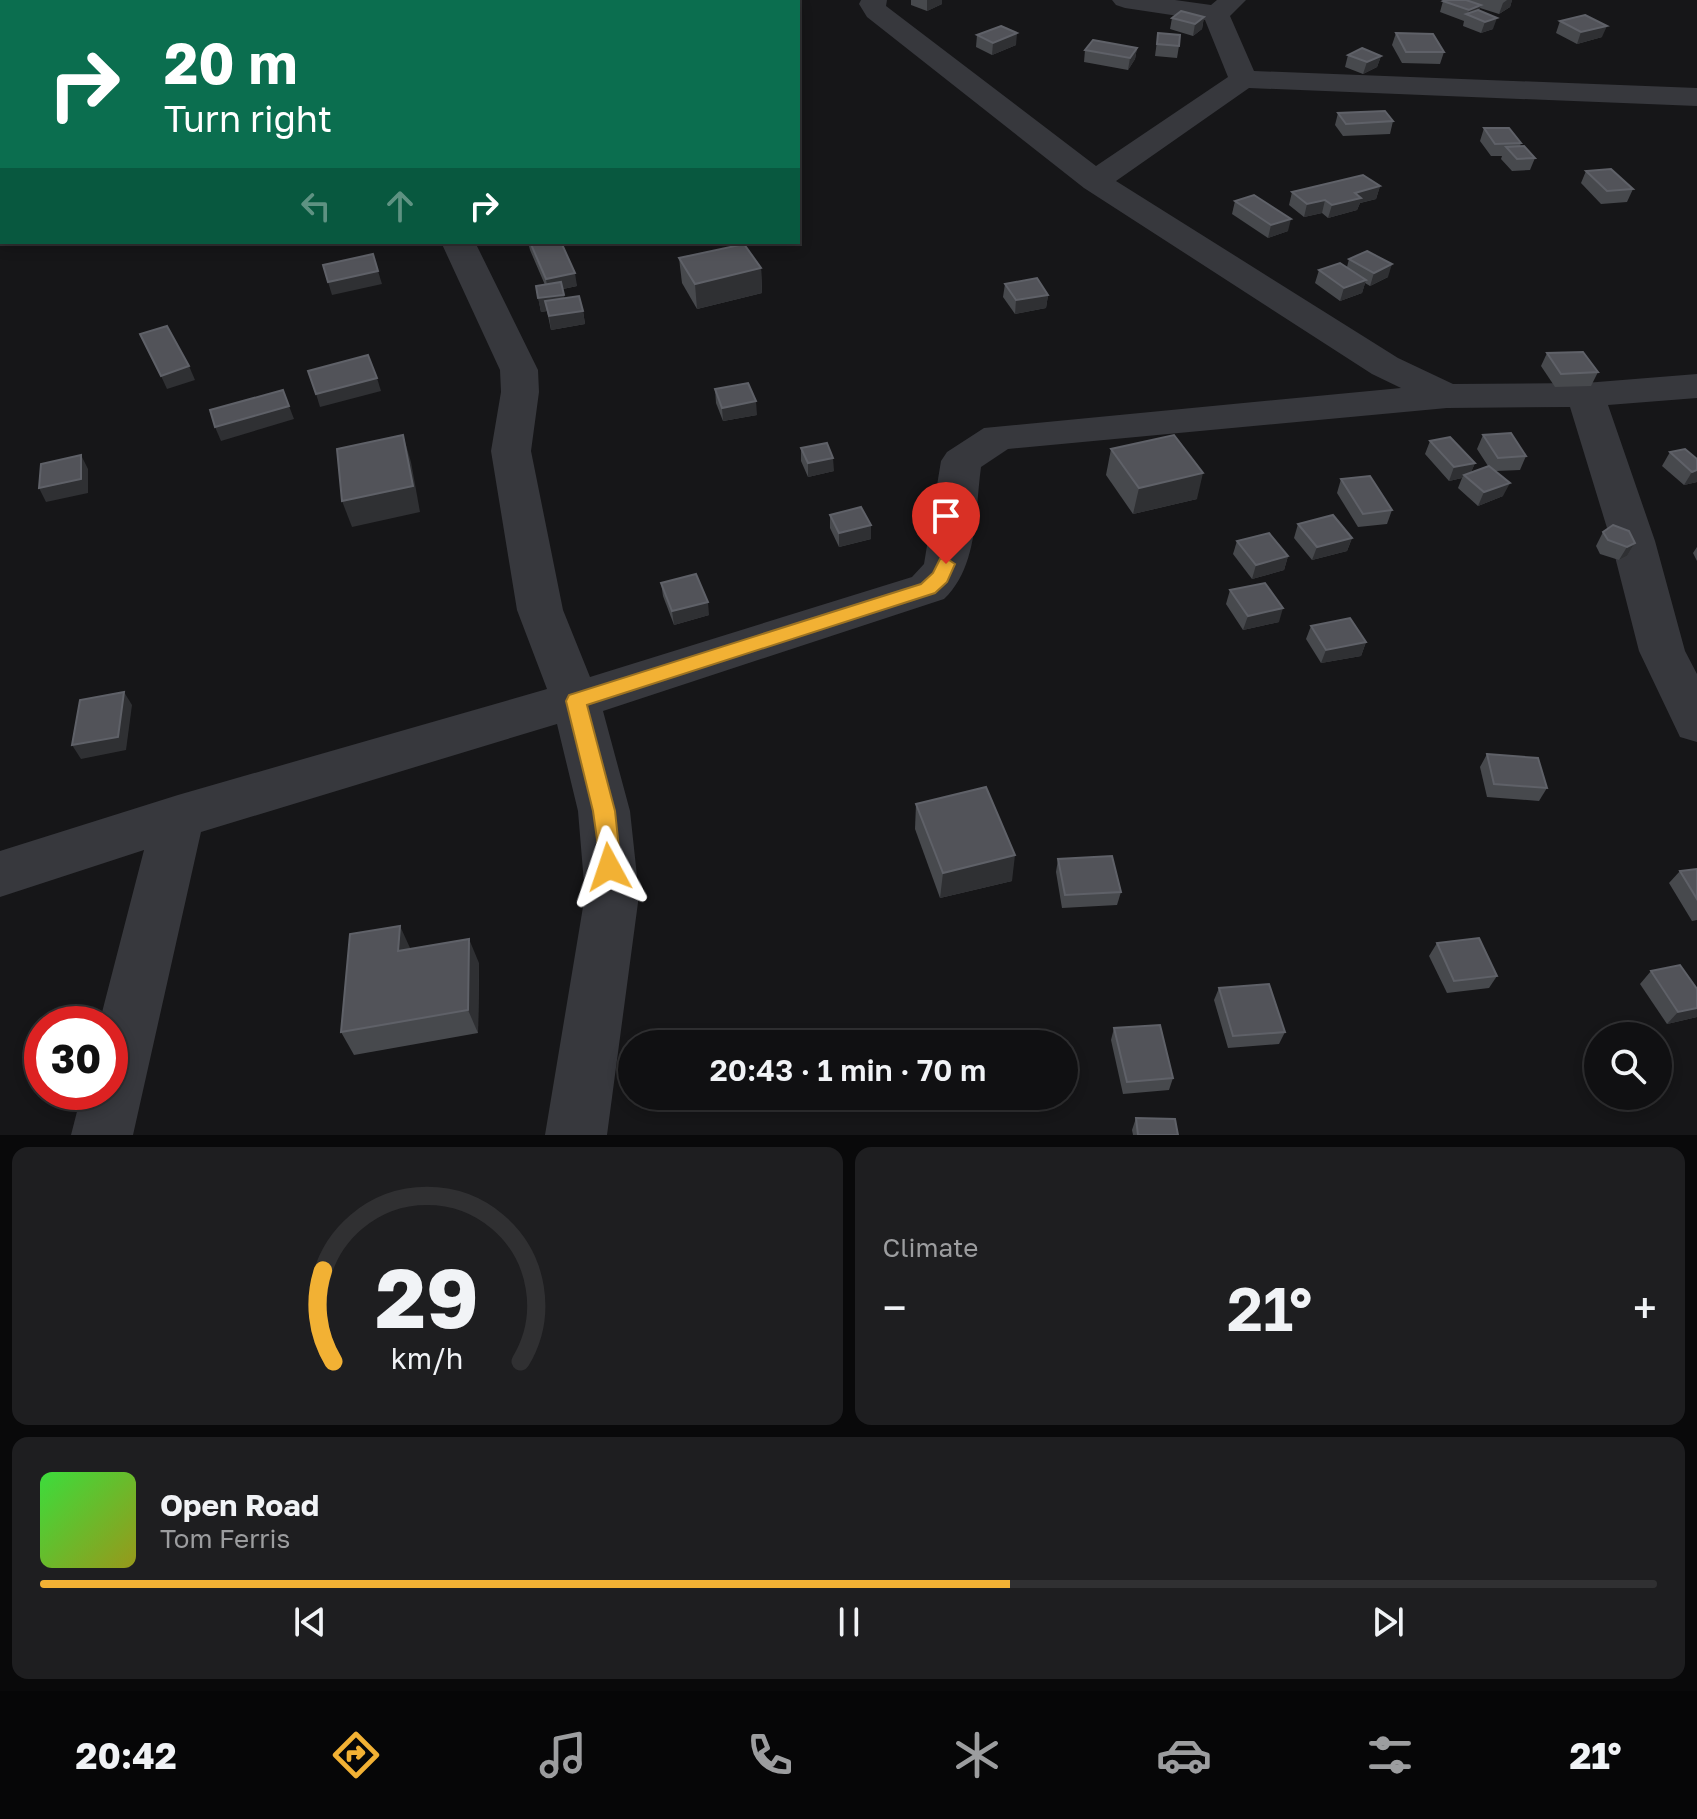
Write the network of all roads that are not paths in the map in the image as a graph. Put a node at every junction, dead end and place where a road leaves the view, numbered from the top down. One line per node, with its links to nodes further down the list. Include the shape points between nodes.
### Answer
1 (874, 0): 6 (street, via 876,11)
2 (1125, 0): 3 (street)
3 (1224, 7): 4 (street)
4 (1243, 79): 5 (street); 6 (street)
5 (1697, 97)
6 (1095, 181): 10 (street, via 1385,366)
7 (459, 244): 11 (street, via 519,370 511,451 540,610)
8 (1697, 386): 9 (street)
9 (1585, 395): 10 (street); 12 (street, via 1662,651)
10 (1447, 396): 11 (street, via 998,437 961,461 946,564 928,588)
11 (576, 701): 13 (street); 16 (street, via 604,811 612,895)
12 (1697, 723)
13 (178, 817): 14 (street); 15 (street)
14 (0, 874)
15 (102, 1135)
16 (576, 1135)

